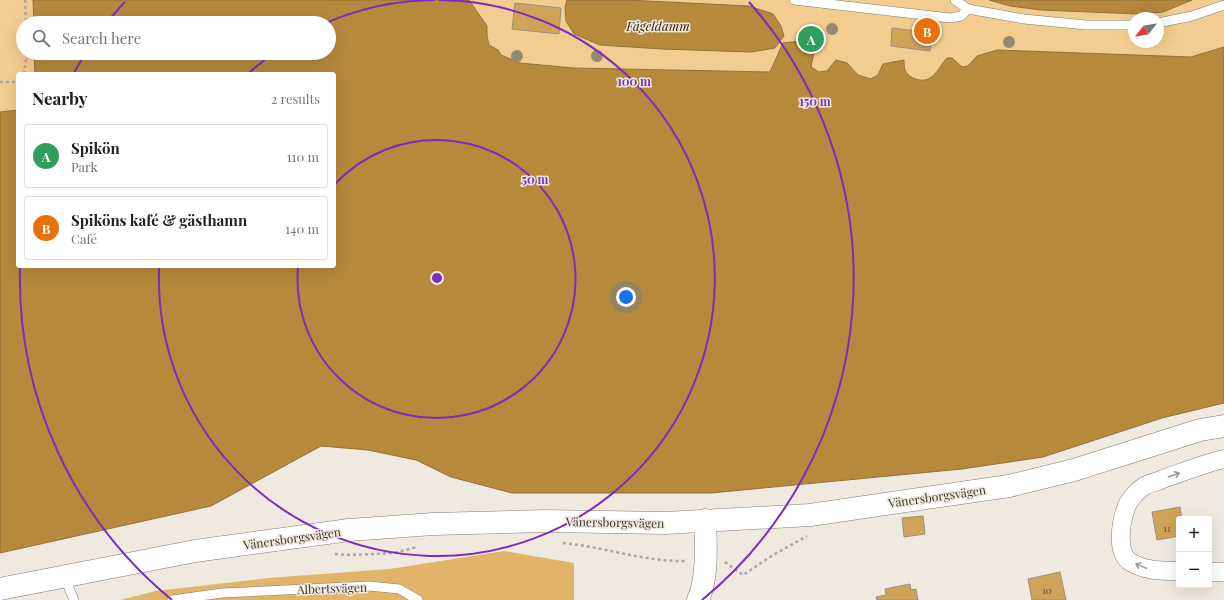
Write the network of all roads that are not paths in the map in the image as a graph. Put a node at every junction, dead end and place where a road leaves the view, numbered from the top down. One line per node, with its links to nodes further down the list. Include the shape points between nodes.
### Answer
1 (794, 0): 4 (lane, via 950,18 961,16)
2 (955, 0): 4 (lane)
3 (1224, 5): 5 (lane)
4 (968, 9): 6 (lane, via 1086,25)
5 (1164, 22)
6 (1128, 25)
7 (1224, 426): 9 (main road, Vänersborgsvägen, via 1200,430 1074,470 1009,486 810,515)
8 (1224, 459): 10 (street, one-way to 8, via 1143,568 1127,560 1121,547 1126,507 1144,486)
9 (705, 520): 13 (main road, Vänersborgsvägen, via 665,523 545,521 433,524 349,530 195,551); 18 (main road, via 704,569 702,591)
10 (1176, 571)
11 (1212, 572): 12 (street)
12 (1224, 572)
13 (64, 576): 14 (main road, Vänersborgsvägen); 15 (lane)
14 (0, 588)
15 (74, 600)
16 (172, 600): 17 (lane, Albertsvägen, via 222,593 369,586 399,589)
17 (418, 600)
18 (698, 600)

